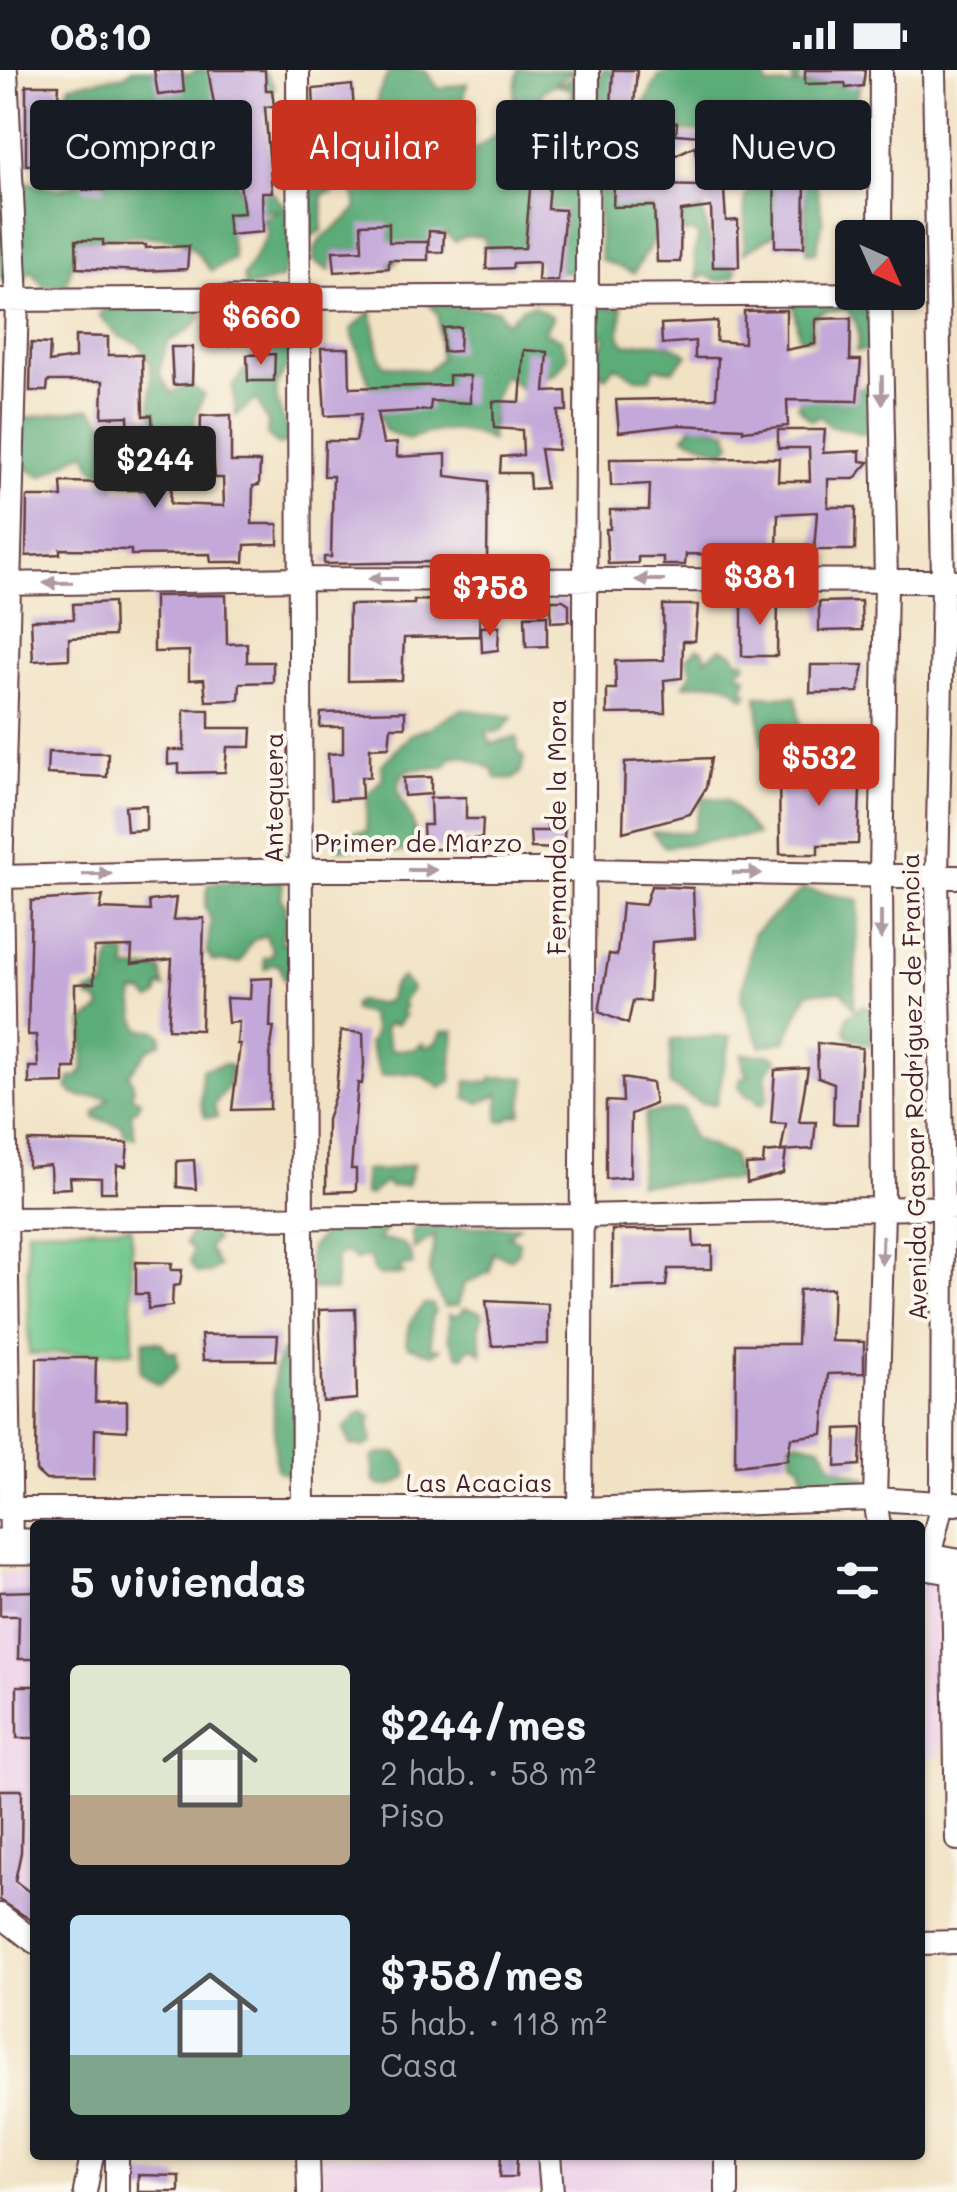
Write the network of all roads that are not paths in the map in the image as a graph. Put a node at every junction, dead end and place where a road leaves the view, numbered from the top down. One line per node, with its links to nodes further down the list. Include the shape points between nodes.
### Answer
1 (6, 70): 10 (street)
2 (298, 70): 9 (street, Antequera)
3 (588, 70): 8 (street, Fernando de la Mora)
4 (881, 70): 6 (street)
5 (942, 73): 12 (street, Avenida Gaspar Rodríguez de Francia)
6 (880, 220)
7 (835, 294): 8 (street)
8 (587, 297): 9 (street); 14 (street, Fernando de la Mora)
9 (299, 298): 10 (street); 13 (street, Antequera)
10 (9, 300): 17 (street)
11 (880, 310): 15 (street, Avenida Gaspar Rodríguez de Francia, one-way to 15)
12 (948, 315): 16 (street, Avenida Gaspar Rodríguez de Francia)
13 (300, 579): 14 (street, one-way to 13); 17 (street, one-way to 17); 18 (street, Antequera)
14 (585, 580): 15 (street, one-way to 14); 19 (street, Fernando de la Mora)
15 (886, 580): 16 (street); 20 (street, Avenida Gaspar Rodríguez de Francia)
16 (950, 581): 22 (street, Avenida Gaspar Rodríguez de Francia)
17 (5, 584): 21 (street)
18 (300, 870): 19 (street, Primer de Marzo, one-way to 19); 21 (street, Primer de Marzo, one-way to 18); 26 (street, Antequera)
19 (584, 870): 20 (street, Primer de Marzo, one-way to 20); 25 (street, Fernando de la Mora)
20 (881, 875): 22 (street, Primer de Marzo); 24 (street, Avenida Gaspar Rodríguez de Francia, one-way to 24)
21 (1, 876): 27 (street)
22 (947, 876): 23 (street, Avenida Gaspar Rodríguez de Francia)
23 (950, 1207): 24 (street); 28 (street, Avenida Gaspar Rodríguez de Francia)
24 (883, 1210): 25 (street); 29 (street, Avenida Gaspar Rodríguez de Francia, one-way to 29)
25 (582, 1216): 26 (street); 33 (street, Fernando de la Mora)
26 (300, 1218): 27 (street); 32 (street, Antequera)
27 (4, 1219): 31 (street)
28 (950, 1435): 30 (street, Avenida Gaspar Rodríguez de Francia)
29 (876, 1499): 30 (street, Las Acacias); 33 (street, Las Acacias); 34 (street, Avenida Gaspar Rodríguez de Francia)
30 (949, 1504): 36 (street, Avenida Gaspar Rodríguez de Francia)
31 (5, 1509): 32 (street, Las Acacias); 35 (street)
32 (302, 1517): 33 (street, Las Acacias)
33 (580, 1517)
34 (878, 1520)
35 (15, 1547)
36 (940, 1564): 37 (street, Avenida Gaspar Rodríguez de Francia)
37 (957, 1839)
38 (0, 1915): 39 (street)
39 (30, 1938)
40 (957, 1942): 41 (street)
41 (925, 1943)
42 (91, 2160): 47 (street)
43 (117, 2160): 48 (street)
44 (308, 2160): 49 (street)
45 (549, 2160): 50 (street)
46 (727, 2160): 51 (street)
47 (84, 2192)
48 (117, 2192)
49 (309, 2192)
50 (552, 2192)
51 (727, 2192)

